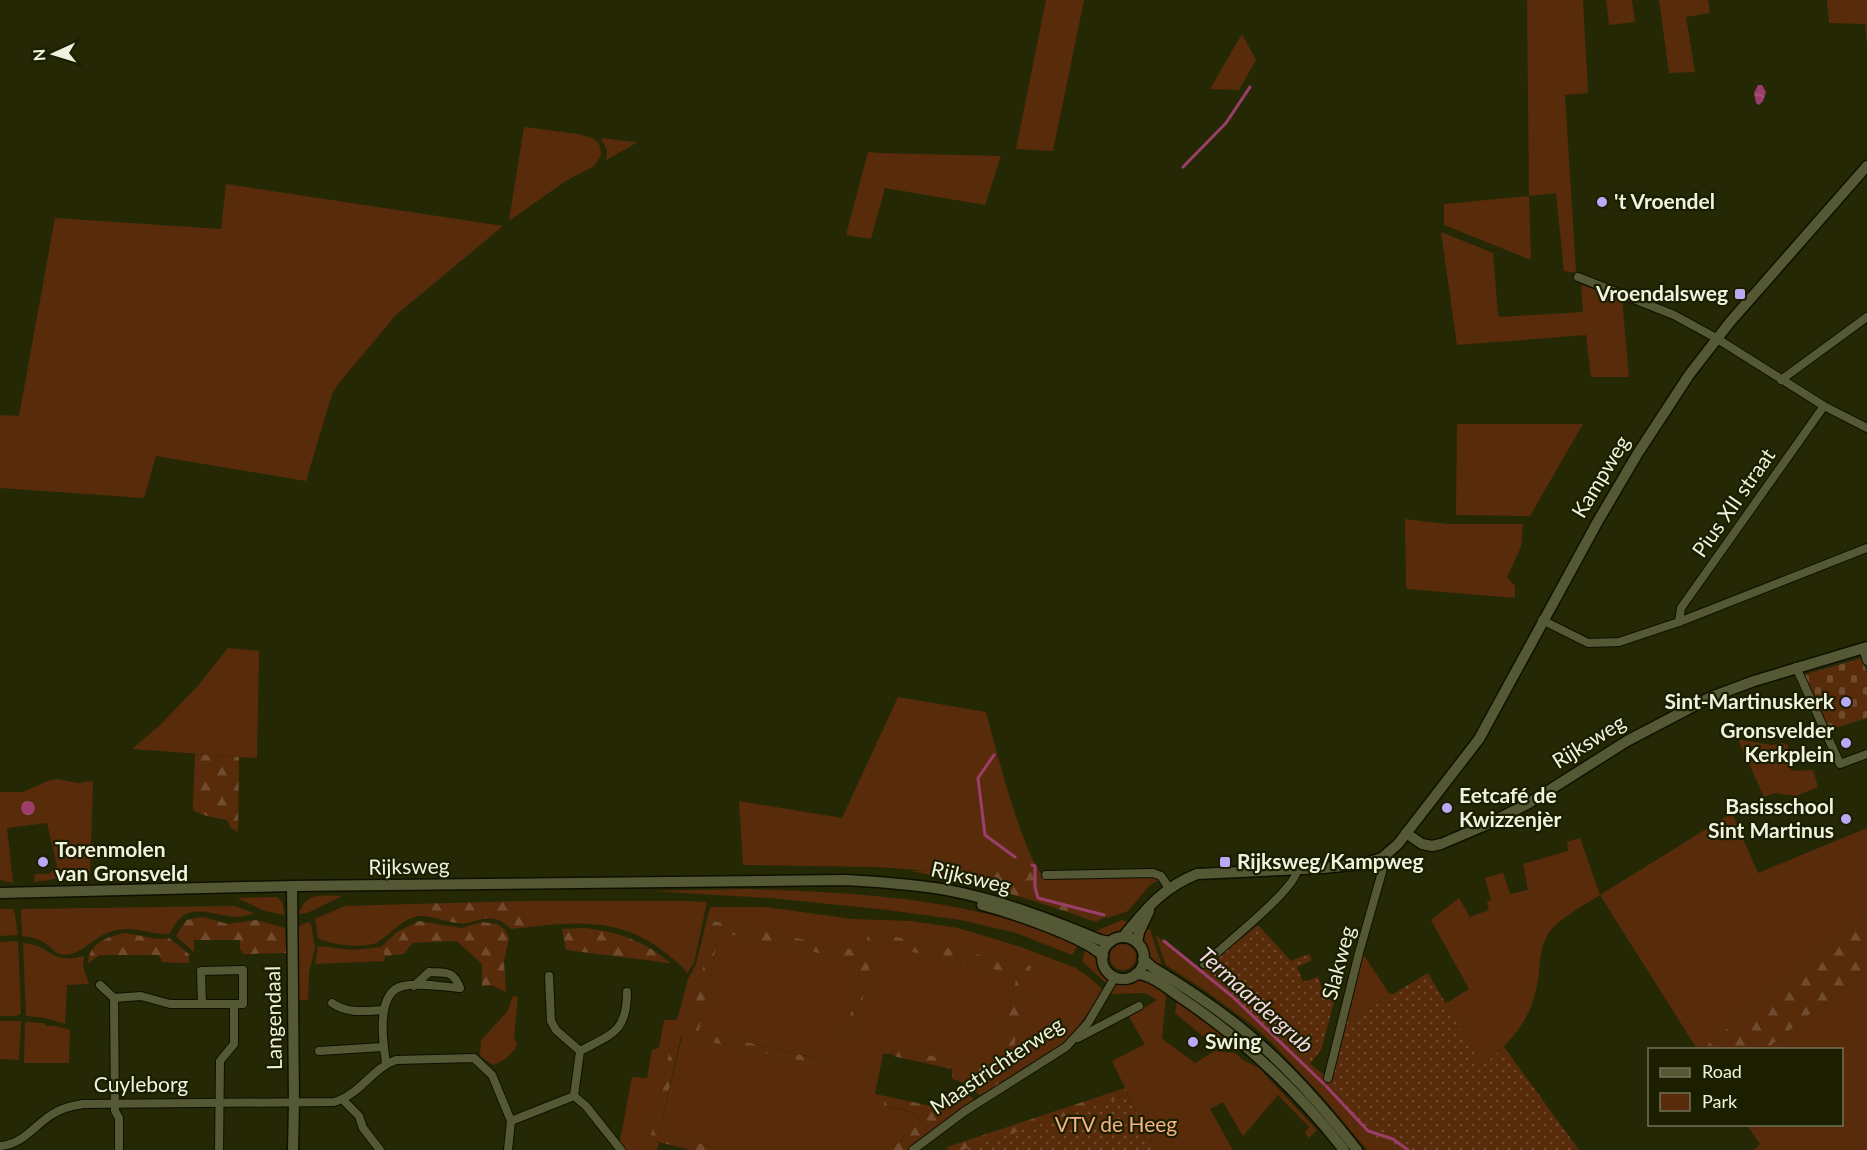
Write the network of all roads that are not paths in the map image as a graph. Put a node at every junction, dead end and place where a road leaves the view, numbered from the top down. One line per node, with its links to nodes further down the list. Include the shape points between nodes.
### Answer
1 (1867, 166): 4 (main road, Kampweg)
2 (1578, 277): 4 (street, via 1666,311)
3 (1867, 316): 5 (street)
4 (1716, 338): 5 (street); 9 (main road, Kampweg, via 1638,453)
5 (1781, 380): 6 (street)
6 (1824, 406): 7 (street); 10 (street, Pius XII straat, via 1681,608)
7 (1867, 428)
8 (1867, 548): 10 (street)
9 (1542, 620): 10 (street, via 1588,643 1618,642); 15 (main road, Kampweg, via 1479,739)
10 (1679, 622)
11 (1865, 648): 12 (street); 13 (main road, Rijksweg)
12 (1867, 661)
13 (1796, 668): 14 (street, via 1840,764); 15 (main road, Rijksweg, via 1725,691 1654,726 1536,800 1488,824 1432,846)
14 (1867, 754)
15 (1406, 833): 16 (main road)
16 (1382, 858): 17 (main road, via 1362,864); 47 (street, Slakweg, via 1382,872)
17 (1297, 870): 21 (main road, via 1203,873); 29 (street, via 1284,893)
18 (1046, 875): 21 (street, via 1151,873 1161,876)
19 (818, 882): 20 (main road, Rijksweg); 25 (main road, Rijksweg, via 883,882 947,890 1013,907); 27 (main road, Rijksweg, via 925,893 987,907 1051,929)
20 (292, 886): 22 (main road, Rijksweg); 52 (main road, Langendaal)
21 (1169, 888): 23 (main road)
22 (0, 893)
23 (1155, 900): 24 (main road); 26 (main road)
24 (1123, 937): 25 (main road); 26 (main road)
25 (1110, 942): 27 (main road)
26 (1137, 943): 28 (main road)
27 (1103, 956): 32 (main road, via 1105,968)
28 (1143, 959): 30 (main road); 63 (main road, via 1262,1046 1315,1098)
29 (1204, 964)
30 (1136, 974): 32 (main road); 62 (main road, via 1147,976 1171,991 1247,1046 1296,1094)
31 (549, 976): 45 (street, via 551,1021)
32 (1115, 976): 42 (street, Maastrichterweg)
33 (100, 984): 36 (street)
34 (414, 986): 34 (street, via 444,987 460,988 450,973 429,972); 41 (street, via 395,989)
35 (627, 992): 45 (street, via 627,1011 620,1026)
36 (114, 998): 37 (street, via 141,996 170,1004); 50 (street)
37 (202, 1004): 38 (street); 38 (street, via 201,971 243,970 243,1004)
38 (234, 1004): 51 (street, via 234,1044 220,1061)
39 (332, 1004): 41 (street, via 352,1012)
40 (1139, 1006): 42 (street)
41 (383, 1010): 43 (street)
42 (1074, 1040): 61 (street, Maastrichterweg)
43 (383, 1047): 44 (street); 46 (street)
44 (319, 1051)
45 (580, 1051): 48 (street)
46 (386, 1063): 49 (street); 53 (street, via 474,1058 492,1074)
47 (1328, 1078)
48 (574, 1096): 53 (street); 60 (street)
49 (343, 1100): 52 (street, Cuyleborg); 58 (street, via 359,1116)
50 (115, 1103): 51 (street, Cuyleborg); 54 (street, Cuyleborg, via 62,1109 16,1143); 55 (street)
51 (220, 1103): 52 (street, Cuyleborg); 56 (street)
52 (294, 1103): 57 (main road, Langendaal)
53 (511, 1121): 59 (street)
54 (0, 1146)
55 (119, 1150)
56 (219, 1150)
57 (292, 1150)
58 (380, 1150)
59 (508, 1150)
60 (621, 1150)
61 (913, 1150)
62 (1344, 1150)
63 (1357, 1150)

